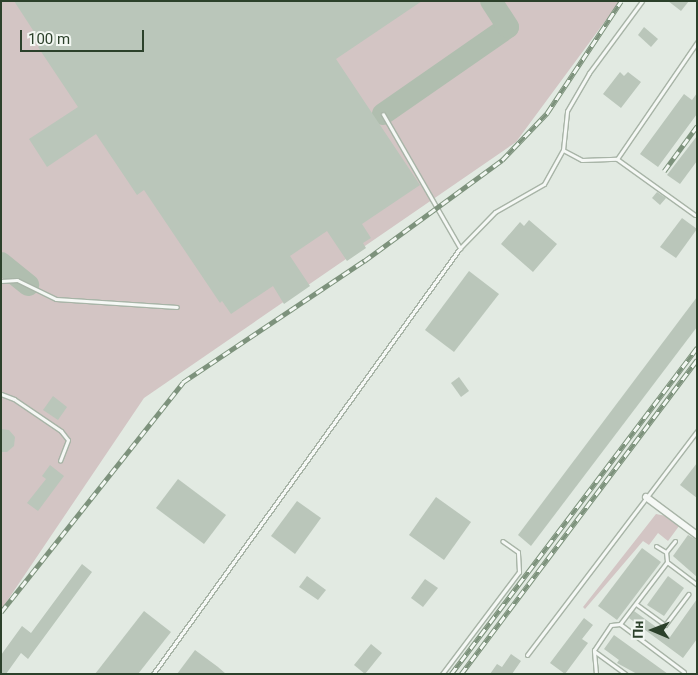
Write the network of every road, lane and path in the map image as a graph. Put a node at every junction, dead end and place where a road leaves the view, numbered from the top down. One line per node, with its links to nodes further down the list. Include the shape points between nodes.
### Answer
1 (642, 1): 4 (lane, via 589,74 567,111)
2 (697, 42): 5 (lane)
3 (383, 114): 7 (lane)
4 (564, 150): 5 (lane, via 582,160); 7 (lane, via 544,184 495,212)
5 (617, 159): 6 (lane)
6 (695, 215)
7 (460, 248): 27 (lane)
8 (1, 281): 9 (lane, via 17,280 56,299)
9 (177, 307)
10 (1, 394): 12 (lane, via 14,399 61,431 68,440)
11 (697, 431): 13 (lane)
12 (60, 461)
13 (646, 497): 14 (street); 25 (lane)
14 (697, 535)
15 (502, 541): 28 (lane, via 518,552 519,572)
16 (675, 541): 18 (lane)
17 (656, 546): 18 (lane)
18 (666, 552): 19 (lane)
19 (667, 562): 20 (lane); 22 (lane)
20 (697, 585)
21 (688, 594): 22 (lane, via 665,625)
22 (636, 604): 23 (lane)
23 (620, 624): 24 (lane, via 611,625); 26 (lane)
24 (594, 650): 29 (lane); 30 (lane)
25 (527, 655)
26 (684, 672)
27 (153, 674)
28 (442, 674)
29 (596, 674)
30 (626, 674)

